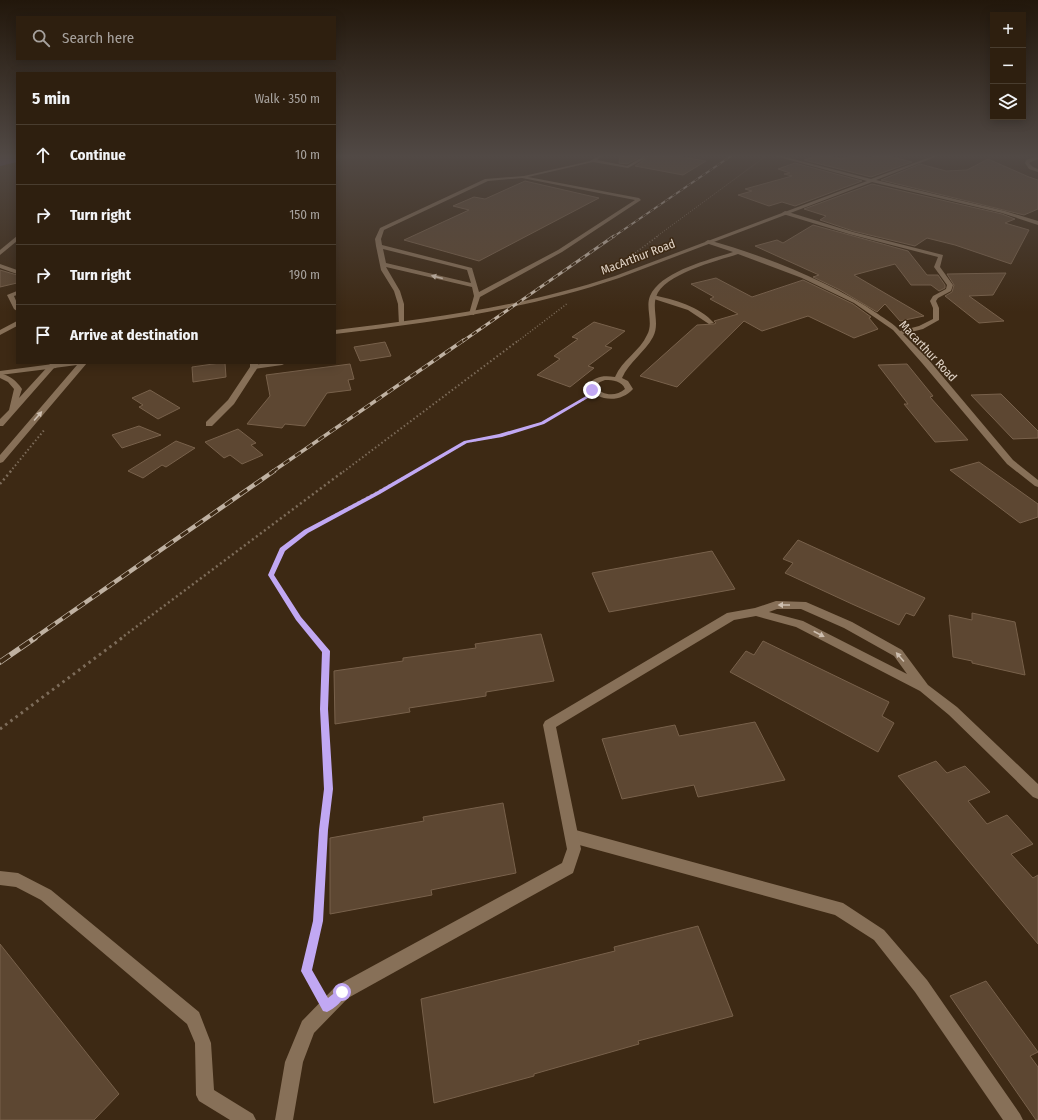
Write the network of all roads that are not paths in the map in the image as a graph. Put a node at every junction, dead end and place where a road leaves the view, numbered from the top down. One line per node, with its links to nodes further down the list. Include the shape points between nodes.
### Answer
1 (426, 208): 9 (street, via 382,229 378,239)
2 (625, 208): 17 (street, via 560,251)
3 (797, 208): 5 (street, MacArthur Road)
4 (988, 208): 6 (street)
5 (785, 213): 8 (street, MacArthur Road); 25 (street, via 851,234 941,256 937,267 950,285 948,290 935,297 933,301 936,320 921,328)
6 (1038, 223)
7 (16, 239): 11 (street)
8 (708, 242): 10 (street, Macarthur Road); 20 (street, MacArthur Road, via 589,287 524,305)
9 (379, 246): 12 (street); 15 (street, via 470,269)
10 (738, 252): 18 (street, via 669,279 659,287); 25 (street, Macarthur Road, via 804,277 856,302)
11 (0, 253)
12 (383, 264): 15 (street, one-way to 12); 23 (street, via 401,304)
13 (0, 266): 14 (street)
14 (16, 272)
15 (475, 286): 17 (street)
16 (16, 293): 19 (street, via 10,295)
17 (476, 296): 20 (street)
18 (653, 297): 21 (street, via 685,306 702,314); 32 (street, via 654,321 651,335)
19 (16, 307)
20 (472, 314): 23 (street, MacArthur Road)
21 (711, 323)
22 (16, 324): 26 (street)
23 (401, 324): 24 (street, MacArthur Road)
24 (336, 332)
25 (898, 332): 37 (street, Macarthur Road, via 1010,462)
26 (0, 333)
27 (54, 364): 31 (street); 33 (street)
28 (82, 364): 36 (street, one-way to 28)
29 (268, 364): 30 (street)
30 (254, 365): 35 (street, via 231,402)
31 (0, 374): 33 (street, via 11,380 18,389)
32 (618, 379): 32 (street, via 626,383 627,392 606,396 596,392 591,386 595,380)
33 (11, 412): 34 (street)
34 (0, 424)
35 (209, 424)
36 (0, 460)
37 (1038, 484)
38 (756, 612): 39 (street, one-way to 39, via 799,624); 39 (street, one-way to 38, via 898,653 848,625 802,605 776,605); 41 (street, via 731,616 549,725)
39 (924, 688): 40 (street, via 953,711)
40 (1038, 793)
41 (572, 836): 44 (street, via 574,849 568,868 342,992 308,1027 294,1062); 45 (street, via 838,908 878,935 922,986)
42 (0, 878): 43 (street, via 18,880 46,895 193,1018 203,1043 205,1095)
43 (247, 1120)
44 (284, 1120)
45 (1014, 1120)

